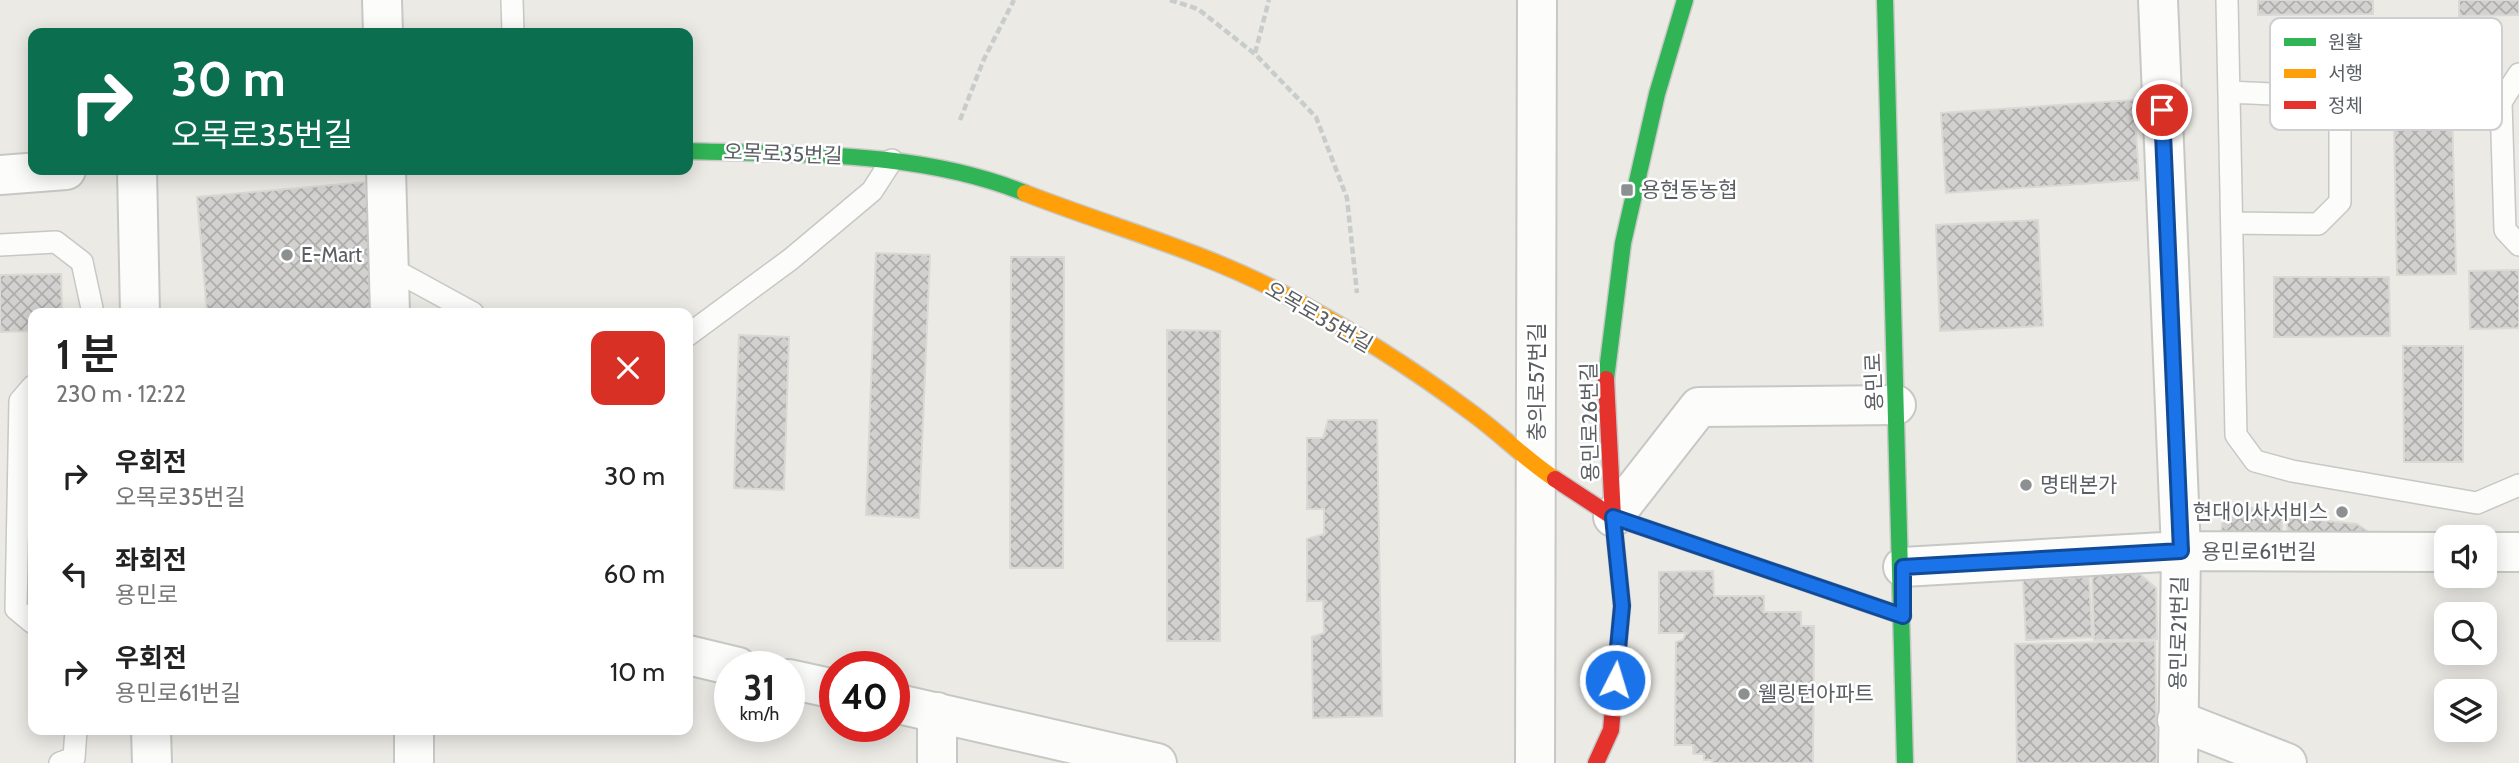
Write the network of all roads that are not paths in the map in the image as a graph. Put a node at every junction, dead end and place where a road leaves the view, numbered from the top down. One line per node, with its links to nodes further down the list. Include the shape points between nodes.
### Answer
1 (382, 0): 8 (street)
2 (512, 0): 9 (lane)
3 (1537, 0): 34 (street, 충의로57번길)
4 (1685, 0): 36 (street, 용민로26번길, via 1657,94 1623,243 1606,383)
5 (1885, 0): 33 (street, 용민로)
6 (2158, 0): 37 (street, 용민로21번길)
7 (2227, 0): 11 (lane)
8 (383, 28)
9 (513, 28)
10 (2519, 74): 13 (lane)
11 (2229, 92): 12 (lane); 23 (lane)
12 (2270, 94)
13 (2502, 100)
14 (2502, 109): 18 (lane)
15 (2340, 130): 23 (lane, via 2340,202 2318,224)
16 (693, 151): 17 (street, 오목로35번길)
17 (892, 160): 31 (lane, via 872,191 791,259); 34 (street, 오목로35번길, via 999,182 1278,290 1473,413)
18 (2511, 168): 24 (lane, via 2505,230)
19 (28, 173): 20 (street)
20 (0, 175)
21 (137, 175): 28 (street)
22 (386, 175): 26 (street)
23 (2232, 223): 35 (lane, via 2236,435 2255,461 2477,503)
24 (2519, 244)
25 (0, 245): 27 (lane, via 55,242 82,262)
26 (387, 266): 29 (street); 30 (lane)
27 (92, 308)
28 (140, 308)
29 (390, 308)
30 (464, 308)
31 (693, 331)
32 (28, 392): 43 (lane, via 20,401 16,609)
33 (1896, 405): 36 (street, via 1699,407); 41 (street, 용민로)
34 (1536, 467): 36 (street, 오목로35번길); 55 (street, 충의로57번길)
35 (2519, 485)
36 (1613, 517): 42 (street, 오목로35번길); 56 (street, 용민로26번길, via 1622,606 1611,730)
37 (2181, 551): 38 (street, 용민로61번길); 41 (street, 용민로61번길); 48 (street, 용민로21번길)
38 (2434, 552)
39 (2497, 552): 40 (street)
40 (2519, 552)
41 (1903, 567): 42 (street, 용민로)
42 (1903, 616): 57 (street, 용민로)
43 (28, 619)
44 (693, 656): 45 (street)
45 (714, 661)
46 (910, 706): 47 (street)
47 (937, 712): 53 (street); 54 (street)
48 (2177, 720): 58 (street, 용민로21번길); 59 (street)
49 (76, 735): 51 (lane, via 74,758)
50 (151, 735): 52 (street)
51 (61, 763)
52 (152, 763)
53 (937, 763)
54 (1157, 763)
55 (1535, 763)
56 (1596, 763)
57 (1905, 763)
58 (2178, 763)
59 (2287, 763)

